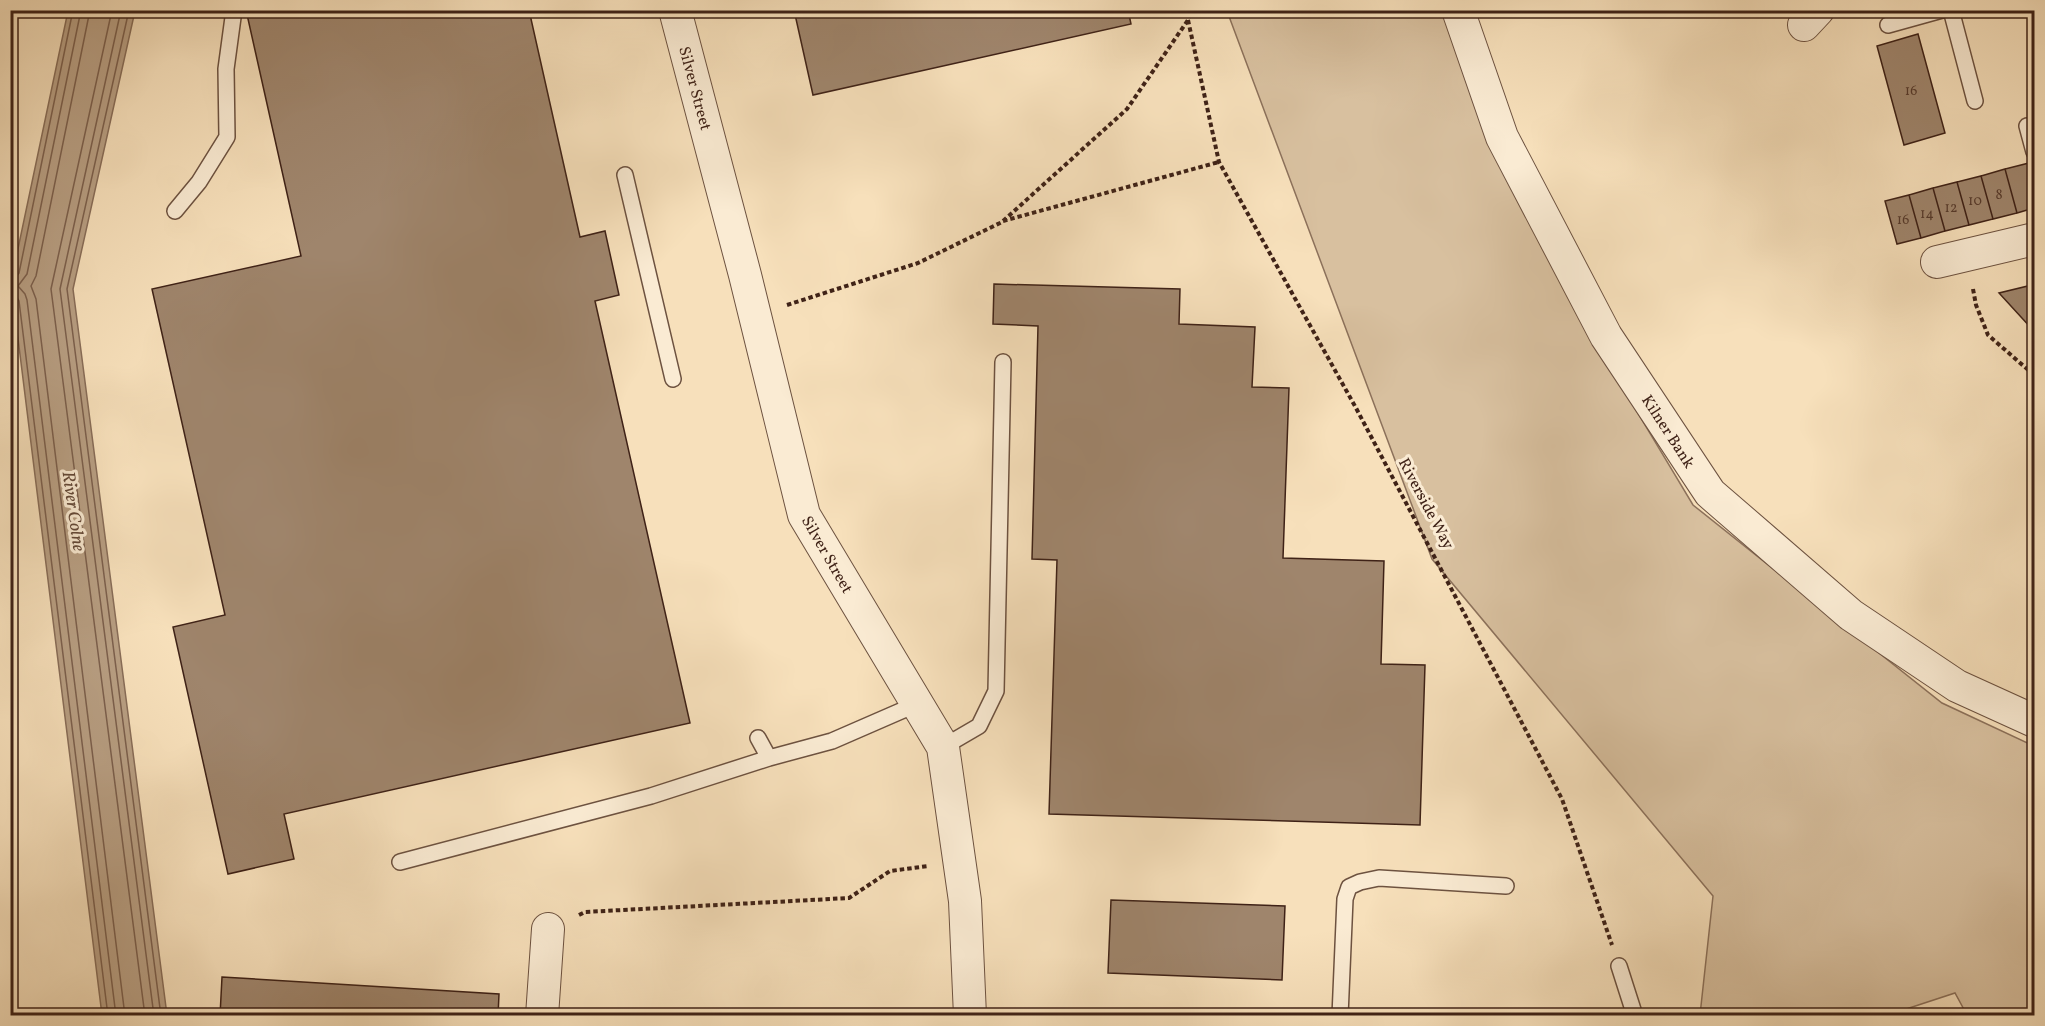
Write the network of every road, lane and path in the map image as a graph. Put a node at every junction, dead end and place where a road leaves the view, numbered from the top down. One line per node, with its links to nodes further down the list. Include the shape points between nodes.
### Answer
1 (234, 10): 14 (lane, via 225,69 227,137 199,182)
2 (675, 10): 18 (street, Silver Street)
3 (1192, 10): 7 (path)
4 (1458, 10): 23 (street, Kilner Bank, via 1498,127 1606,336 1710,493 1851,615 1957,686)
5 (1942, 10): 8 (lane)
6 (1950, 10): 9 (lane)
7 (1188, 20): 12 (path, Riverside Way); 15 (path, via 1127,109)
8 (1888, 26)
9 (1975, 101)
10 (2027, 126): 11 (lane)
11 (2034, 152)
12 (1219, 162): 15 (path); 31 (path, Riverside Way, via 1356,408 1562,799)
13 (625, 175): 21 (lane)
14 (174, 211)
15 (1002, 222): 18 (path, via 918,263)
16 (2034, 239): 17 (street)
17 (1937, 262): 20 (path, via 1972,284 1988,335)
18 (755, 316): 22 (street, Silver Street, via 804,515)
19 (1003, 362): 25 (lane, via 996,691 979,726)
20 (2034, 375)
21 (673, 379)
22 (917, 704): 25 (street, Silver Street); 26 (lane, via 832,741)
23 (2034, 721)
24 (758, 738): 26 (lane)
25 (943, 747): 28 (street, Silver Street)
26 (769, 759): 27 (lane, via 651,796)
27 (400, 862)
28 (959, 862): 30 (path, via 890,871 849,898 585,912); 33 (street, Silver Street, via 965,902)
29 (1506, 886): 34 (lane, via 1379,878 1349,887 1345,899)
30 (548, 929): 32 (street)
31 (1619, 966): 35 (lane)
32 (542, 1016)
33 (970, 1016)
34 (1340, 1016)
35 (1635, 1016)

